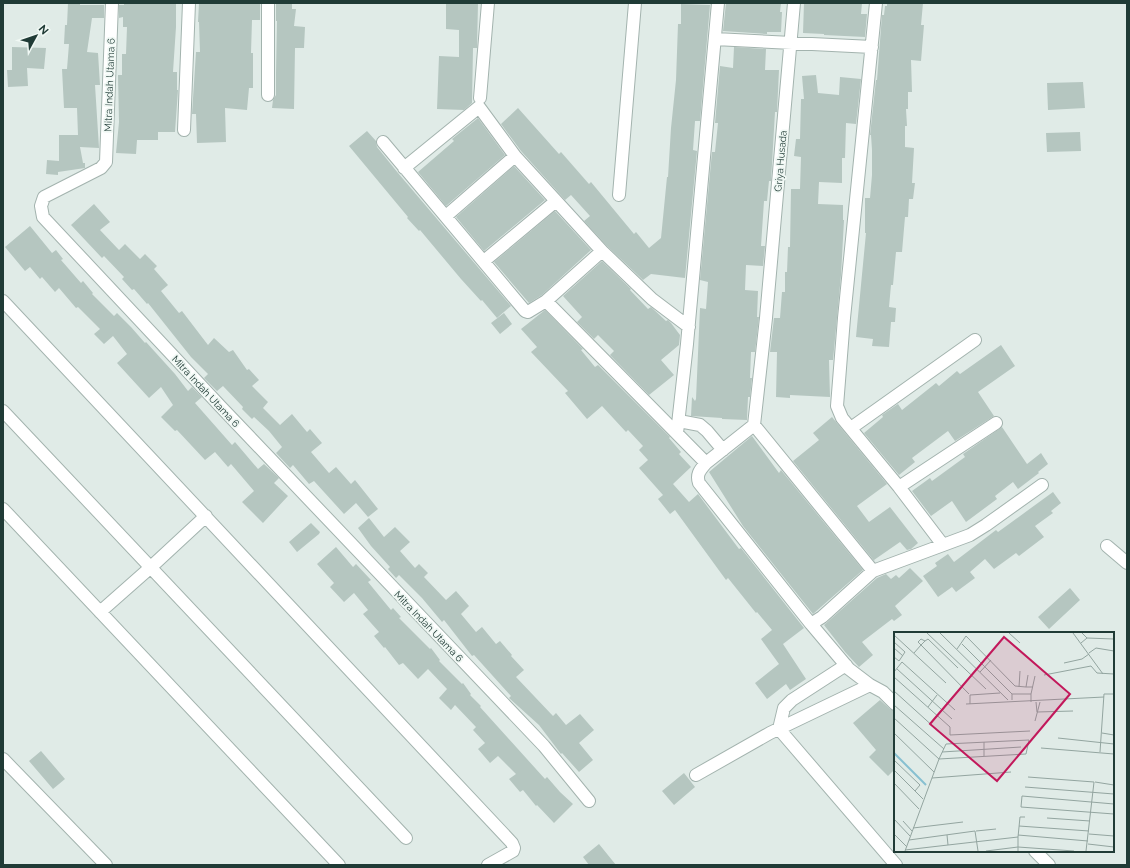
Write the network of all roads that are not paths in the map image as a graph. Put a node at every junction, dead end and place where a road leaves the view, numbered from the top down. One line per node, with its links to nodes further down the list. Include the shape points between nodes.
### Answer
1 (112, 3): 52 (street, Mitra Indah Utama 6, via 106,162 101,168 44,197 41,206 43,217 544,746)
2 (189, 3): 14 (street)
3 (268, 3): 12 (street)
4 (488, 3): 13 (street)
5 (635, 3): 18 (street)
6 (718, 3): 9 (street)
7 (794, 3): 10 (street, Griya Husada)
8 (876, 3): 11 (street)
9 (715, 39): 10 (street); 25 (street)
10 (791, 43): 11 (street); 30 (street, Griya Husada)
11 (872, 47): 31 (street, via 837,406 842,418)
12 (268, 95)
13 (480, 98)
14 (184, 130)
15 (383, 142): 17 (street)
16 (516, 156): 17 (street, via 479,107); 19 (street); 20 (street)
17 (404, 168): 20 (street)
18 (619, 195)
19 (556, 201): 21 (street); 22 (street)
20 (446, 216): 22 (street)
21 (602, 251): 24 (street); 25 (street, via 652,299)
22 (484, 261): 24 (street, via 525,311 528,312)
23 (3, 301): 38 (street)
24 (546, 301): 32 (street)
25 (688, 327): 28 (street)
26 (975, 340): 31 (street)
27 (3, 411): 42 (street)
28 (679, 421): 32 (street); 33 (street, via 700,425)
29 (996, 423): 36 (street)
30 (754, 425): 33 (street); 43 (street)
31 (851, 428): 36 (street)
32 (677, 433): 34 (street)
33 (723, 450): 34 (street)
34 (706, 463): 45 (street, via 698,473 699,483)
35 (1042, 485): 39 (street, via 970,535)
36 (900, 487): 39 (street)
37 (3, 509): 44 (street)
38 (206, 516): 42 (street); 57 (street, via 512,844 513,851)
39 (943, 545): 43 (street)
40 (1107, 546): 41 (street)
41 (1127, 563)
42 (151, 567): 44 (street); 53 (street)
43 (873, 571): 45 (street)
44 (100, 612): 56 (street)
45 (811, 624): 46 (street)
46 (846, 665): 47 (street); 49 (street, via 792,700 784,708)
47 (870, 685): 48 (street, via 883,692); 49 (street)
48 (894, 703)
49 (780, 726): 51 (street); 58 (street)
50 (3, 759): 55 (street)
51 (696, 775)
52 (589, 801)
53 (406, 838)
54 (1036, 852): 59 (street)
55 (106, 865)
56 (339, 865)
57 (488, 865)
58 (896, 865)
59 (1049, 865)

